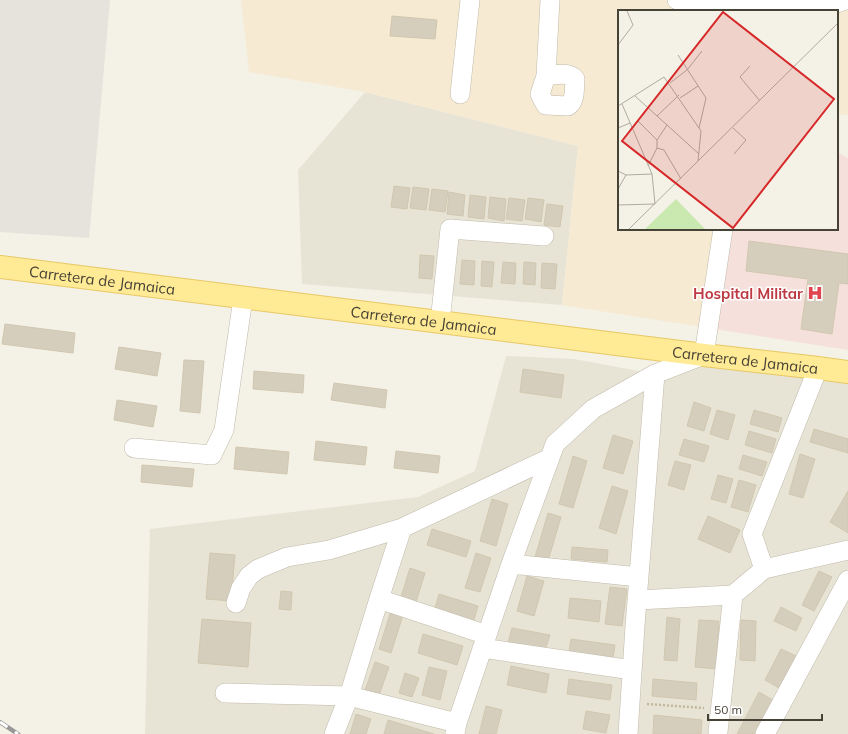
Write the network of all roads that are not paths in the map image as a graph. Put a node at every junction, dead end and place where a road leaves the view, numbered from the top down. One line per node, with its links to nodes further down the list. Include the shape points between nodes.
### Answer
1 (470, 0): 7 (street)
2 (550, 0): 6 (street)
3 (677, 0): 5 (street)
4 (846, 0): 5 (street, via 812,7)
5 (756, 9)
6 (546, 76)
7 (460, 94)
8 (723, 230): 13 (street)
9 (544, 236): 12 (street, via 450,228)
10 (0, 267): 11 (main road, Carretera de Jamaica)
11 (243, 298): 12 (main road, Carretera de Jamaica); 17 (street, via 224,430 212,455)
12 (440, 322): 13 (main road, Carretera de Jamaica)
13 (704, 355): 14 (main road, Carretera de Jamaica); 16 (street)
14 (818, 368): 15 (main road, Carretera de Jamaica); 22 (street, via 752,534)
15 (848, 372)
16 (656, 374): 18 (street, via 593,409 555,444); 23 (street)
17 (134, 448)
18 (550, 458): 19 (street); 21 (street)
19 (402, 528): 26 (street); 28 (street, via 329,550 287,557 258,569 249,576)
20 (848, 550): 22 (street)
21 (510, 564): 23 (street); 29 (street)
22 (764, 569): 25 (street)
23 (639, 577): 27 (street)
24 (848, 580): 37 (street)
25 (733, 596): 27 (street); 34 (street)
26 (379, 599): 29 (street); 32 (street)
27 (638, 600): 30 (street)
28 (236, 602)
29 (484, 641): 30 (street); 33 (street)
30 (632, 670): 36 (street)
31 (225, 693): 32 (street)
32 (349, 696): 33 (street); 35 (street)
33 (456, 728)
34 (718, 732)
35 (334, 734)
36 (628, 734)
37 (765, 734)

